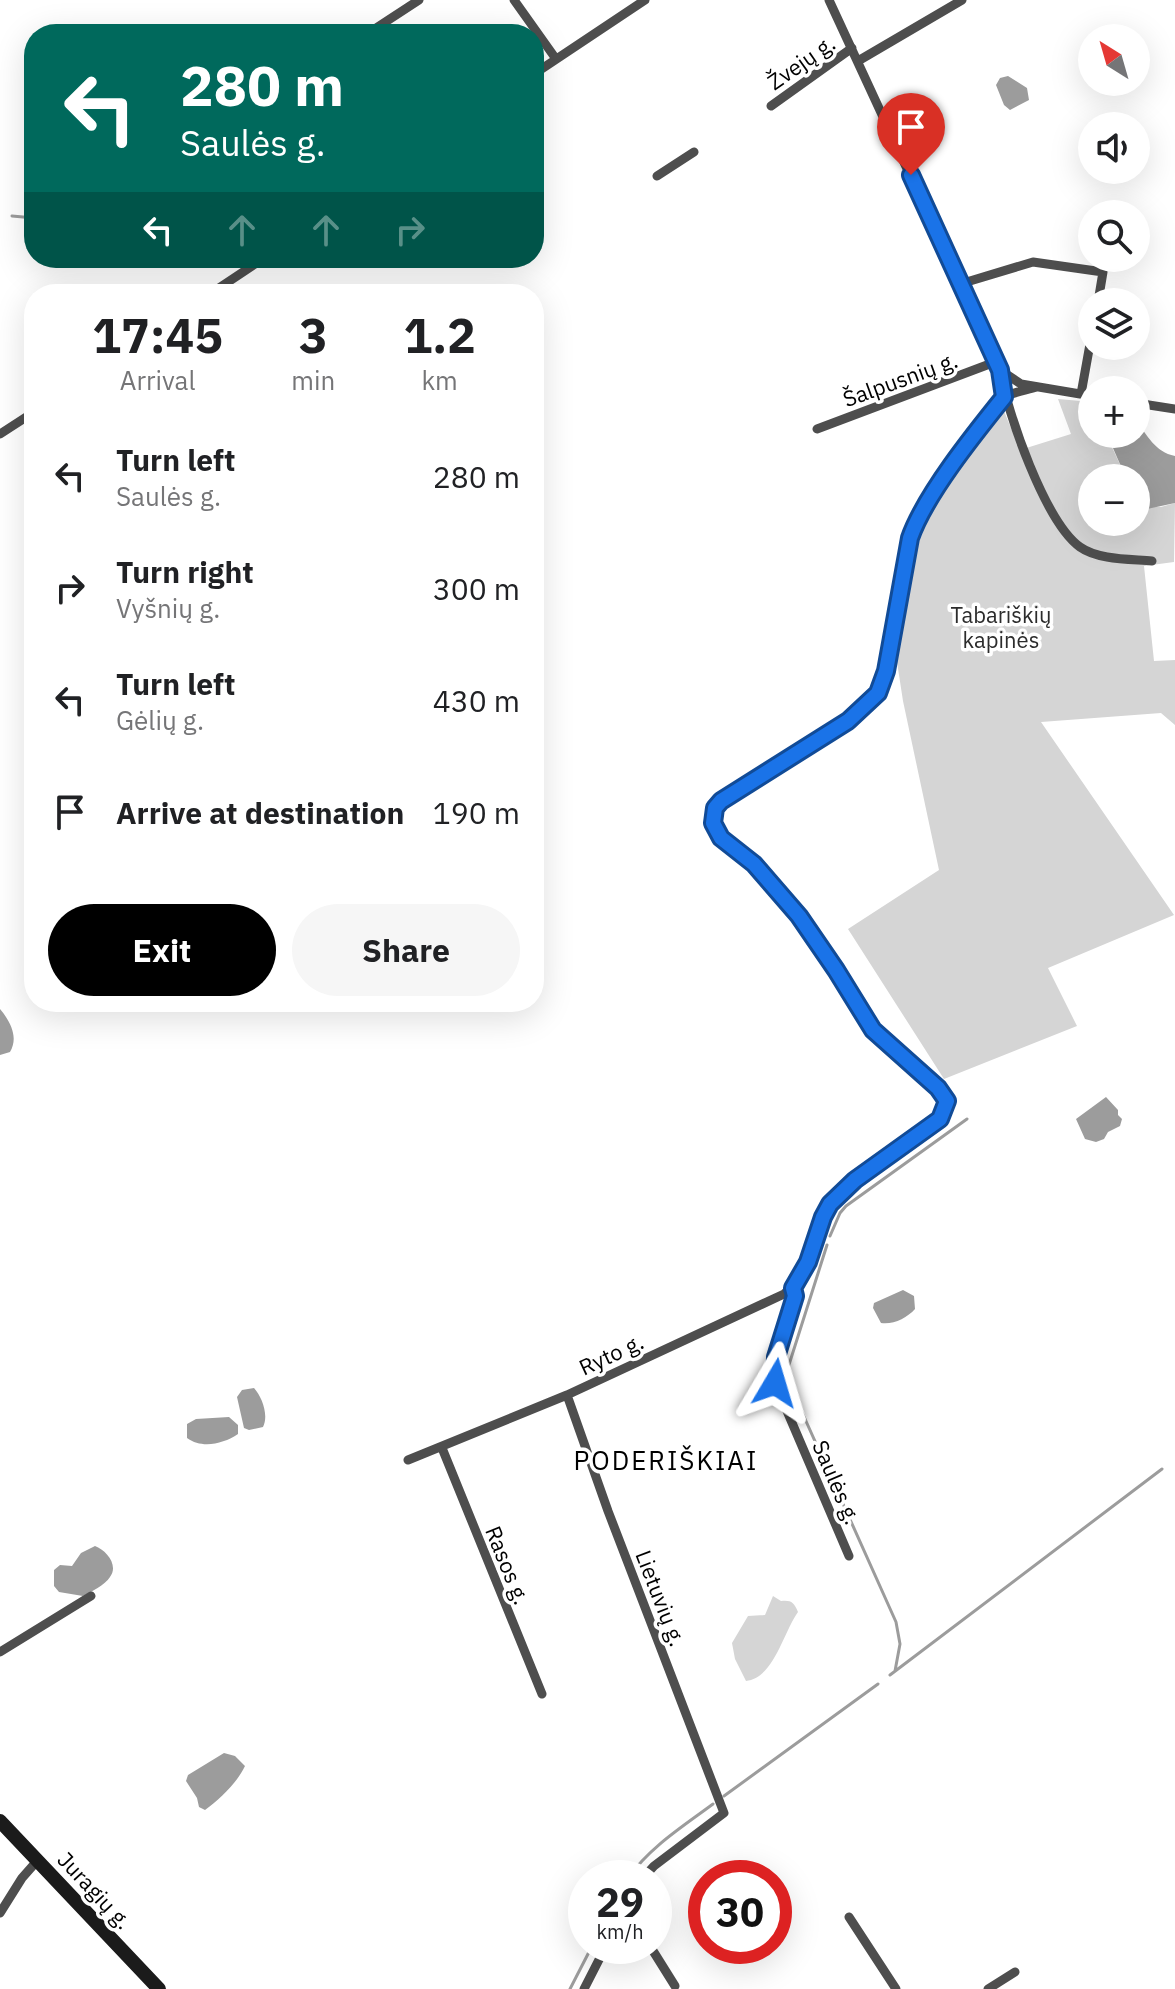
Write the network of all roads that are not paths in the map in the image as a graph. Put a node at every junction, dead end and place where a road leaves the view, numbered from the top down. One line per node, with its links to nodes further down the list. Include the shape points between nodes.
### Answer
1 (419, 0): 6 (street)
2 (514, 0): 7 (street)
3 (645, 0): 10 (street)
4 (829, 0): 9 (street)
5 (962, 0): 11 (street, Žvejų g.)
6 (382, 24)
7 (531, 24)
8 (544, 42): 10 (street)
9 (852, 48): 11 (street); 13 (street, Žvejų g.)
10 (556, 59): 12 (street)
11 (858, 61): 18 (street)
12 (544, 67)
13 (771, 106)
14 (694, 152): 15 (street)
15 (657, 176)
16 (249, 268): 17 (street)
17 (225, 284)
18 (960, 284): 19 (street, via 1043,262 1103,272); 20 (street)
19 (1100, 288)
20 (997, 366): 21 (street, via 1021,384); 23 (street); 27 (street, Šalpusnių g.)
21 (1037, 387): 22 (street); 23 (street)
22 (1078, 394)
23 (1004, 397): 29 (street, via 1044,497 1073,540 1083,550); 30 (street, Saulės g., via 915,524 878,693 848,721 734,791 712,815 721,838 754,864 799,916 873,1030 947,1101 940,1119 830,1204)
24 (1150, 405): 25 (street)
25 (1175, 409)
26 (24, 418): 28 (street)
27 (817, 429)
28 (0, 434)
29 (1152, 561)
30 (793, 1288): 31 (street, Ryto g.); 34 (street, Saulės g., via 775,1383)
31 (567, 1395): 32 (street, Ryto g.); 39 (street, Lietuvių g., via 724,1813)
32 (442, 1448): 33 (street, Ryto g.); 37 (street, Rasos g.)
33 (408, 1460)
34 (849, 1556)
35 (91, 1596): 36 (street)
36 (0, 1652)
37 (542, 1694)
38 (0, 1821): 40 (main road, Juragių g.)
39 (662, 1860)
40 (37, 1861): 41 (street); 47 (main road, Juragių g.)
41 (0, 1913)
42 (849, 1917): 49 (street)
43 (597, 1964): 48 (street)
44 (661, 1964): 46 (street)
45 (1015, 1972): 50 (street)
46 (675, 1986)
47 (159, 1989)
48 (584, 1989)
49 (896, 1989)
50 (988, 1989)

